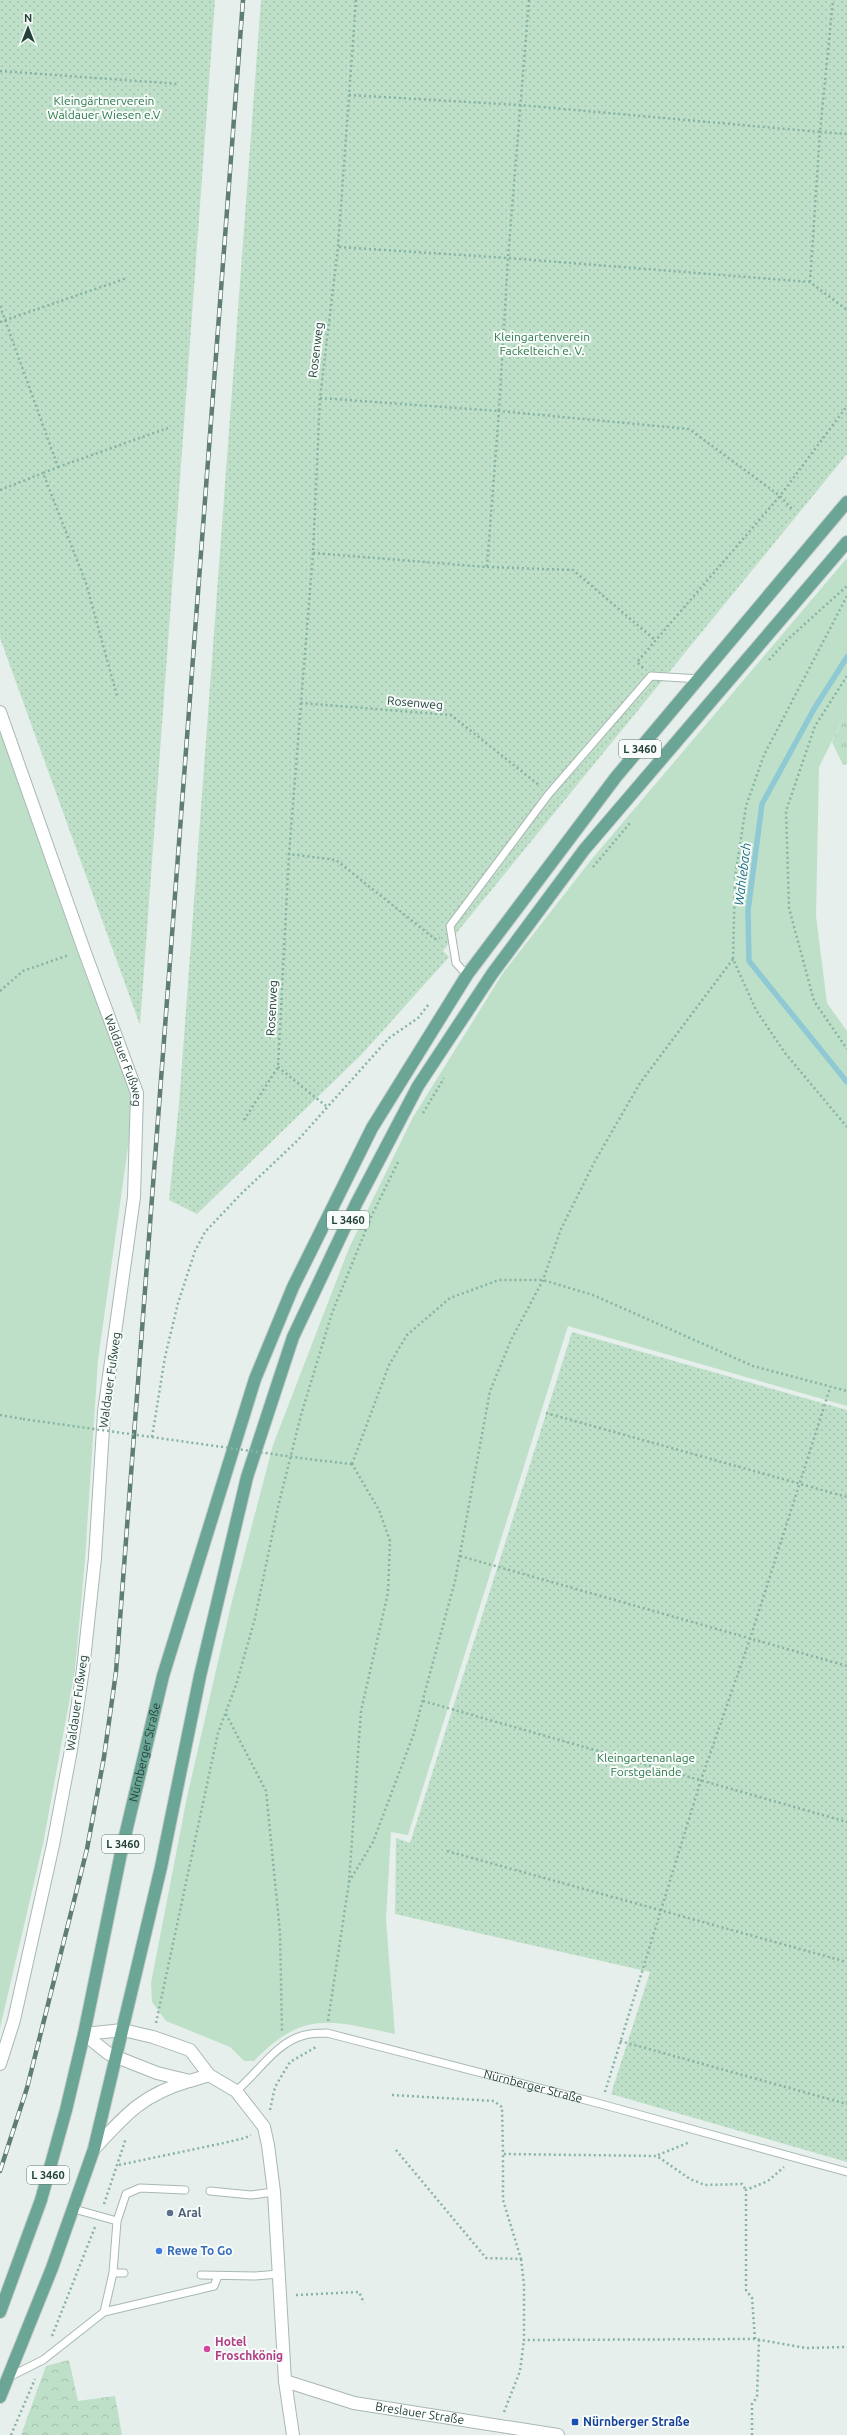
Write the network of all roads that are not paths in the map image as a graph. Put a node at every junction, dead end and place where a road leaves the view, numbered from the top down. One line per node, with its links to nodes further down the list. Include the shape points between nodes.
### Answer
1 (847, 502): 3 (main road, L 3460)
2 (847, 542): 6 (main road, L 3460, via 584,850 492,974 418,1086 356,1204 293,1337 247,1477 200,1676 162,1867)
3 (700, 679): 5 (main road, L 3460, via 616,777); 5 (lane, via 651,676 548,795 450,926 456,963)
4 (0, 712): 9 (street, Waldauer Fußweg, via 137,1093 134,1197 104,1412 95,1558 83,1669 53,1845 14,2020)
5 (467, 975): 7 (main road, Nürnberger Straße / L 3460, via 372,1128 293,1287 255,1379 163,1676 121,1853)
6 (123, 2030): 7 (street); 8 (main road); 10 (street, via 190,2050)
7 (84, 2034): 8 (street, via 109,2054); 25 (main road, L 3460, via 41,2200)
8 (117, 2057): 11 (street, via 157,2073); 13 (main road, L 3460)
9 (0, 2064)
10 (209, 2075): 11 (street); 12 (street)
11 (190, 2081): 13 (street, via 167,2088 135,2106)
12 (236, 2091): 14 (lane, Nürnberger Straße, via 284,2044 305,2034 327,2033 711,2133); 17 (street, via 264,2127)
13 (94, 2149): 18 (main road, L 3460)
14 (847, 2172)
15 (185, 2190): 19 (lane, via 140,2188 126,2194)
16 (210, 2191): 17 (lane, via 251,2195)
17 (274, 2192): 22 (street)
18 (74, 2209): 19 (lane); 27 (main road, L 3460)
19 (117, 2221): 20 (lane)
20 (113, 2273): 21 (lane); 26 (lane)
21 (124, 2273)
22 (279, 2274): 24 (lane); 28 (street)
23 (200, 2275): 24 (lane)
24 (218, 2276): 26 (lane, via 214,2286)
25 (0, 2312)
26 (104, 2312): 27 (lane, via 43,2360)
27 (9, 2377): 29 (main road, L 3460)
28 (285, 2381): 30 (street); 31 (street, Breslauer Straße, via 354,2403)
29 (0, 2397)
30 (293, 2435)
31 (558, 2435)

